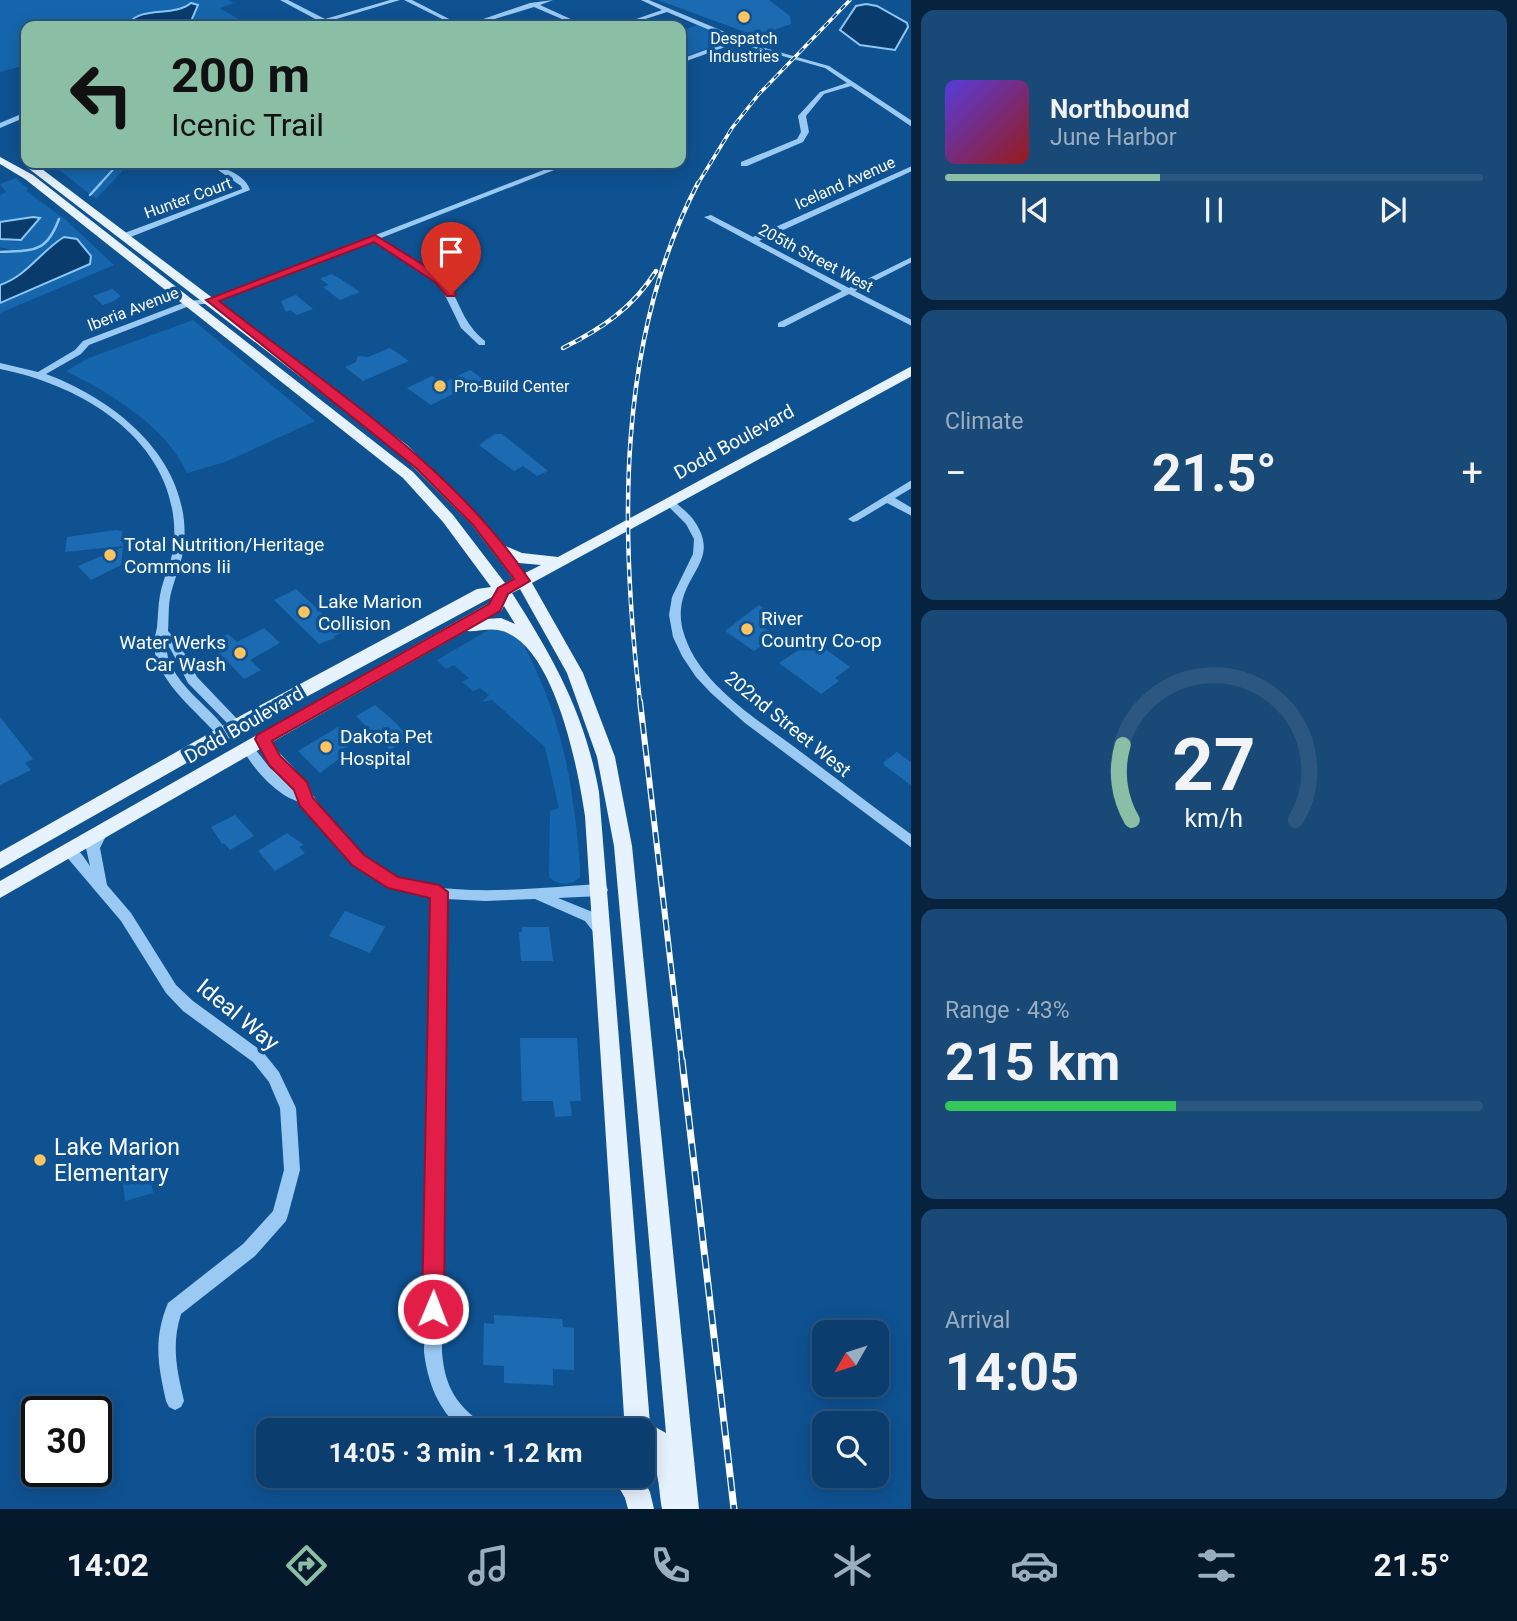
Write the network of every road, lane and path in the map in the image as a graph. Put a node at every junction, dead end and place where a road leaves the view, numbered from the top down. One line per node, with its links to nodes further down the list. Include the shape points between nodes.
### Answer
1 (283, 0): 9 (street)
2 (397, 0): 9 (street)
3 (407, 0): 10 (street)
4 (524, 0): 7 (street)
5 (550, 0): 7 (street)
6 (644, 0): 8 (street)
7 (535, 5): 11 (street); 12 (street)
8 (667, 10): 13 (street); 14 (street)
9 (326, 21)
10 (452, 21)
11 (480, 21)
12 (572, 21)
13 (634, 21)
14 (739, 40): 15 (street); 16 (street, via 818,64)
15 (686, 59)
16 (852, 84): 20 (street); 25 (street, via 820,95 802,116 800,140)
17 (21, 113): 19 (street)
18 (21, 115): 21 (street)
19 (0, 119)
20 (911, 124)
21 (0, 126)
22 (0, 148): 23 (main road)
23 (21, 159)
24 (0, 160): 36 (main road)
25 (744, 164)
26 (35, 168): 31 (main road)
27 (216, 168): 31 (street, Hunter Court, via 246,190)
28 (555, 168): 32 (street, Iberia Avenue)
29 (911, 168): 33 (street, Iceland Avenue)
30 (708, 217): 33 (street, 205th Street West)
31 (125, 236): 36 (main road)
32 (375, 238): 36 (street, Iberia Avenue); 39 (street, via 443,283 458,319)
33 (752, 241): 35 (street, 205th Street West)
34 (911, 260): 35 (street)
35 (849, 291): 37 (street, 205th Street West); 38 (street)
36 (200, 304): 42 (street, Iberia Avenue, via 78,352); 48 (main road, via 402,448); 50 (main road, via 408,475)
37 (911, 323)
38 (781, 325)
39 (482, 342)
40 (0, 366): 42 (street)
41 (911, 371): 45 (main road, Dodd Boulevard)
42 (40, 374): 54 (street, via 71,388 122,422 152,450 167,473 178,505 180,535 159,645 171,675)
43 (911, 484): 44 (street)
44 (887, 498): 46 (street); 47 (street)
45 (668, 502): 49 (main road, Dodd Boulevard); 59 (street, 202nd Street West, via 689,519 701,542 701,552 675,609 678,636 692,662 754,722)
46 (911, 512)
47 (853, 519)
48 (497, 546): 49 (main road, via 519,558); 50 (main road)
49 (560, 562): 50 (main road, Dodd Boulevard)
50 (513, 586): 51 (main road, Dodd Boulevard, via 495,607); 52 (main road); 53 (main road, Dodd Boulevard, via 484,593); 68 (main road, via 575,673 595,721 623,846)
51 (447, 634): 52 (main road, via 496,624); 55 (main road, Dodd Boulevard)
52 (533, 640): 64 (main road, via 574,721 594,816)
53 (320, 681): 54 (main road, Dodd Boulevard); 55 (main road, via 256,733)
54 (230, 730): 56 (main road, Dodd Boulevard); 57 (main road, via 235,734 226,744)
55 (255, 743): 57 (main road, Dodd Boulevard); 65 (street, via 255,760 289,794 306,801 374,873 394,883)
56 (100, 803): 60 (main road, via 71,832); 61 (main road, Dodd Boulevard)
57 (144, 807): 58 (main road, Dodd Boulevard)
58 (102, 832): 60 (main road, Dodd Boulevard); 62 (street, Ideal Way, via 93,848)
59 (911, 842)
60 (70, 850): 62 (street, Ideal Way); 63 (main road, Dodd Boulevard)
61 (0, 862)
62 (101, 884): 69 (street, Ideal Way, via 179,998 267,1067 282,1090 290,1119 292,1170 280,1214 249,1250 174,1309 167,1328 166,1360)
63 (0, 890)
64 (601, 890): 66 (street); 67 (main road); 68 (main road, via 618,899)
65 (439, 892): 66 (street); 70 (street, via 433,1352 447,1405)
66 (540, 896): 67 (street, via 590,917)
67 (605, 941): 71 (main road)
68 (631, 950): 77 (main road)
69 (174, 1401)
70 (462, 1418)
71 (637, 1418)
72 (655, 1440): 76 (main road, via 665,1450)
73 (634, 1488): 75 (main road)
74 (641, 1488): 75 (main road)
75 (642, 1509)
76 (675, 1509)
77 (686, 1509)

